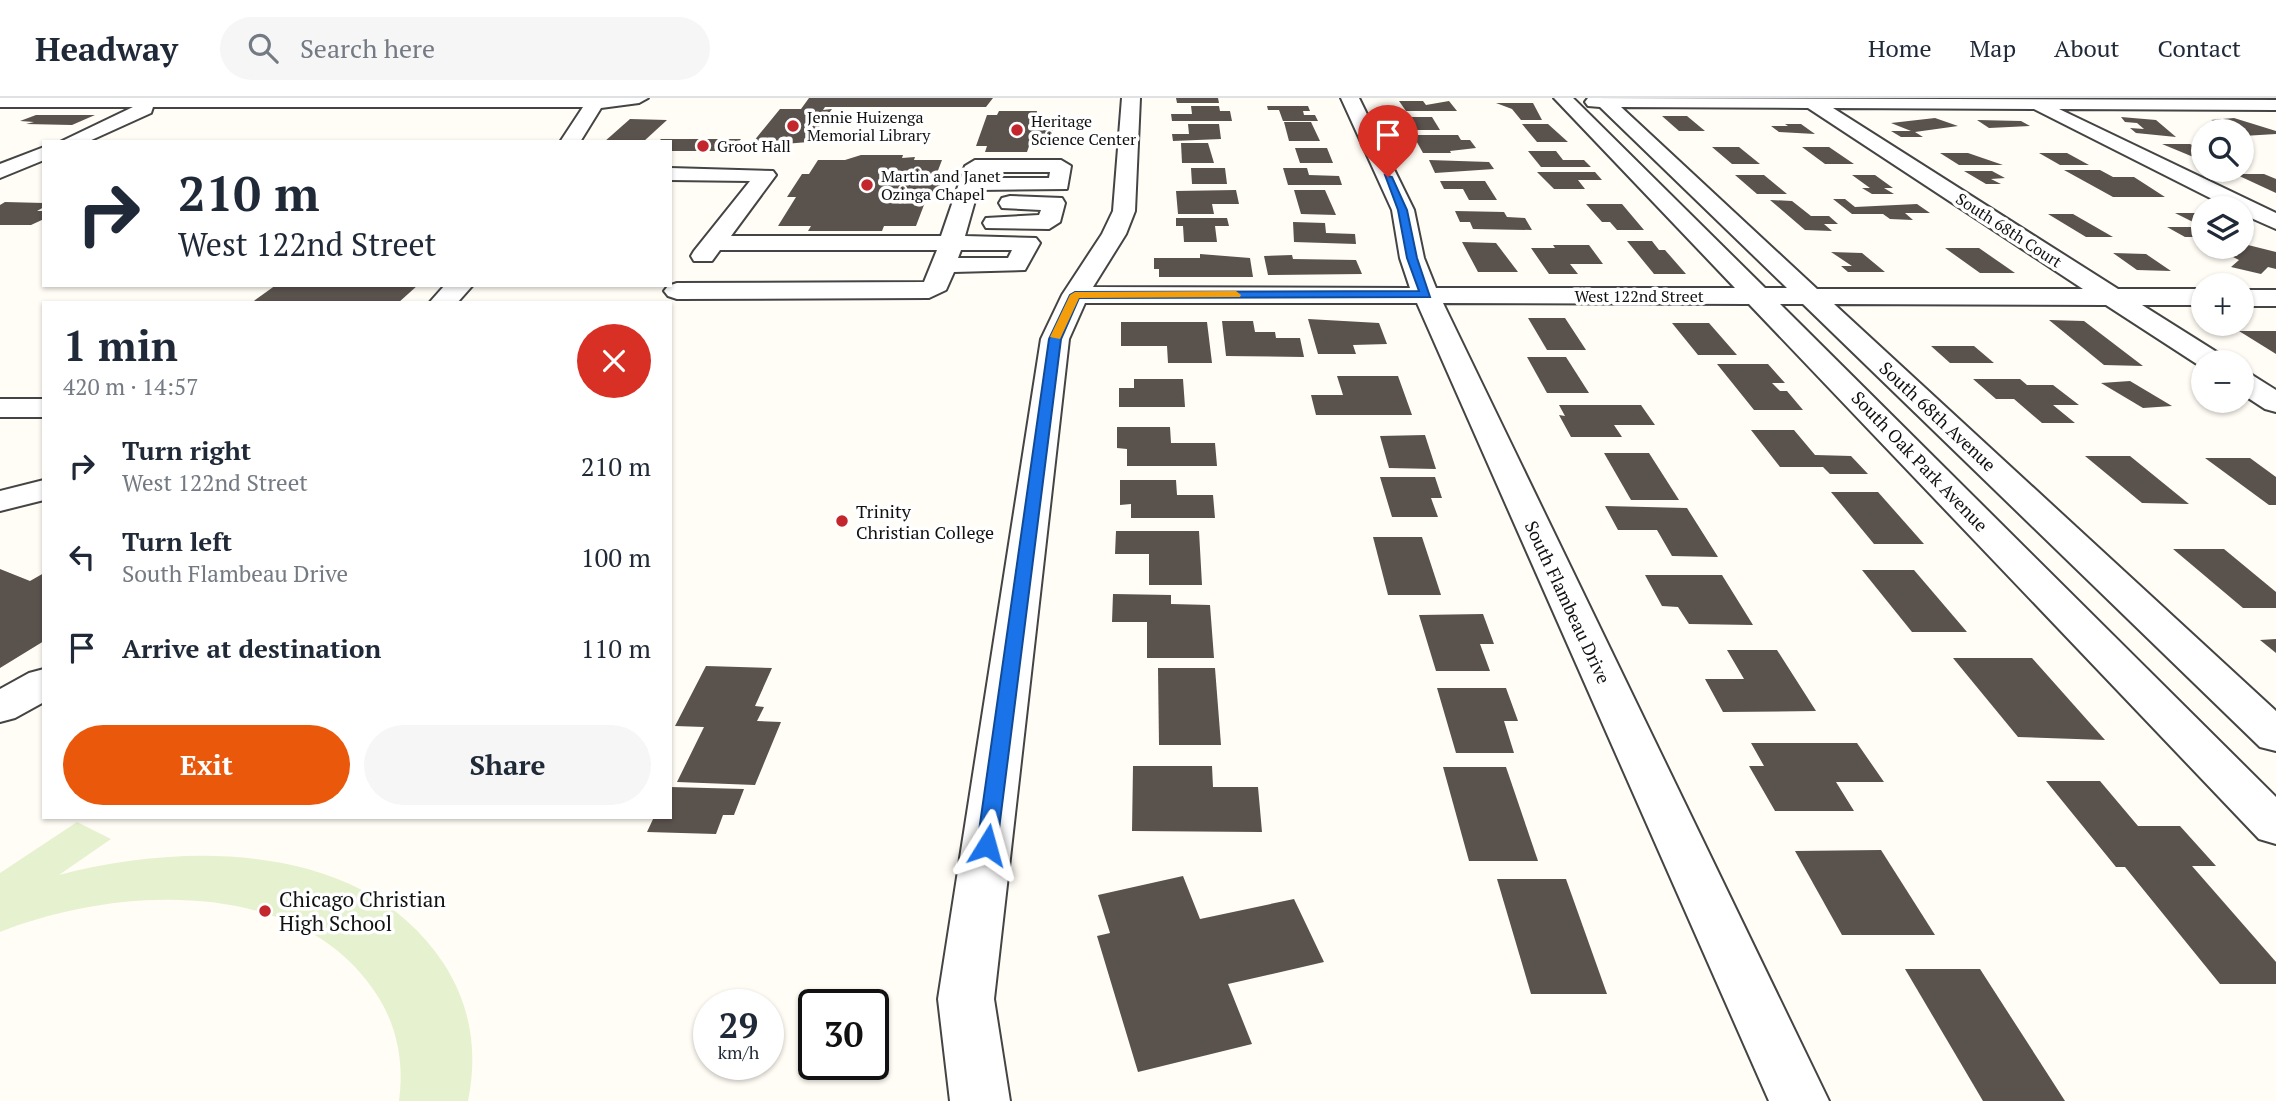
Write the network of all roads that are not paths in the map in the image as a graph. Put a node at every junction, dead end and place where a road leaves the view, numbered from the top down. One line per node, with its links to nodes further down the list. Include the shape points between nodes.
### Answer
1 (639, 98): 9 (street)
2 (1131, 98): 24 (street, via 1124,211)
3 (1350, 98): 25 (street, South Flambeau Drive, via 1402,210)
4 (300, 99): 5 (street); 6 (street)
5 (166, 100): 13 (street); 16 (street)
6 (570, 100): 9 (street)
7 (1565, 100): 8 (street); 26 (street, South Oak Park Avenue)
8 (1603, 100): 10 (street); 28 (street, South 68th Avenue)
9 (600, 101): 17 (street)
10 (1810, 101): 11 (street); 27 (street, South 68th Court)
11 (2028, 101): 12 (street); 21 (street)
12 (2246, 101): 14 (street); 15 (street)
13 (0, 102)
14 (2276, 105)
15 (2276, 113)
16 (74, 140)
17 (571, 140)
18 (42, 154): 19 (street)
19 (0, 172)
20 (672, 174): 22 (street, via 766,174)
21 (2276, 222)
22 (713, 243): 22 (street, via 957,224 937,285 929,290 677,291 688,266)
23 (458, 287): 32 (street)
24 (1075, 295): 25 (street, West 122nd Street); 44 (street, via 1055,339 966,999)
25 (1426, 295): 26 (street, West 122nd Street); 45 (street, South Flambeau Drive)
26 (1760, 297): 28 (street, West 122nd Street); 43 (street, South Oak Park Avenue)
27 (2112, 297): 28 (street, West 122nd Street); 29 (street, West 122nd Street); 33 (street, South 68th Court)
28 (1813, 298): 42 (street, South 68th Avenue)
29 (2191, 298)
30 (2254, 298): 31 (street)
31 (2276, 298)
32 (444, 301)
33 (2194, 350)
34 (2254, 389): 35 (street)
35 (2276, 403)
36 (0, 408): 37 (street)
37 (42, 408)
38 (42, 490): 39 (street)
39 (0, 501)
40 (42, 684): 41 (street)
41 (0, 708)
42 (2276, 736)
43 (2276, 826)
44 (980, 1101)
45 (1798, 1101)

